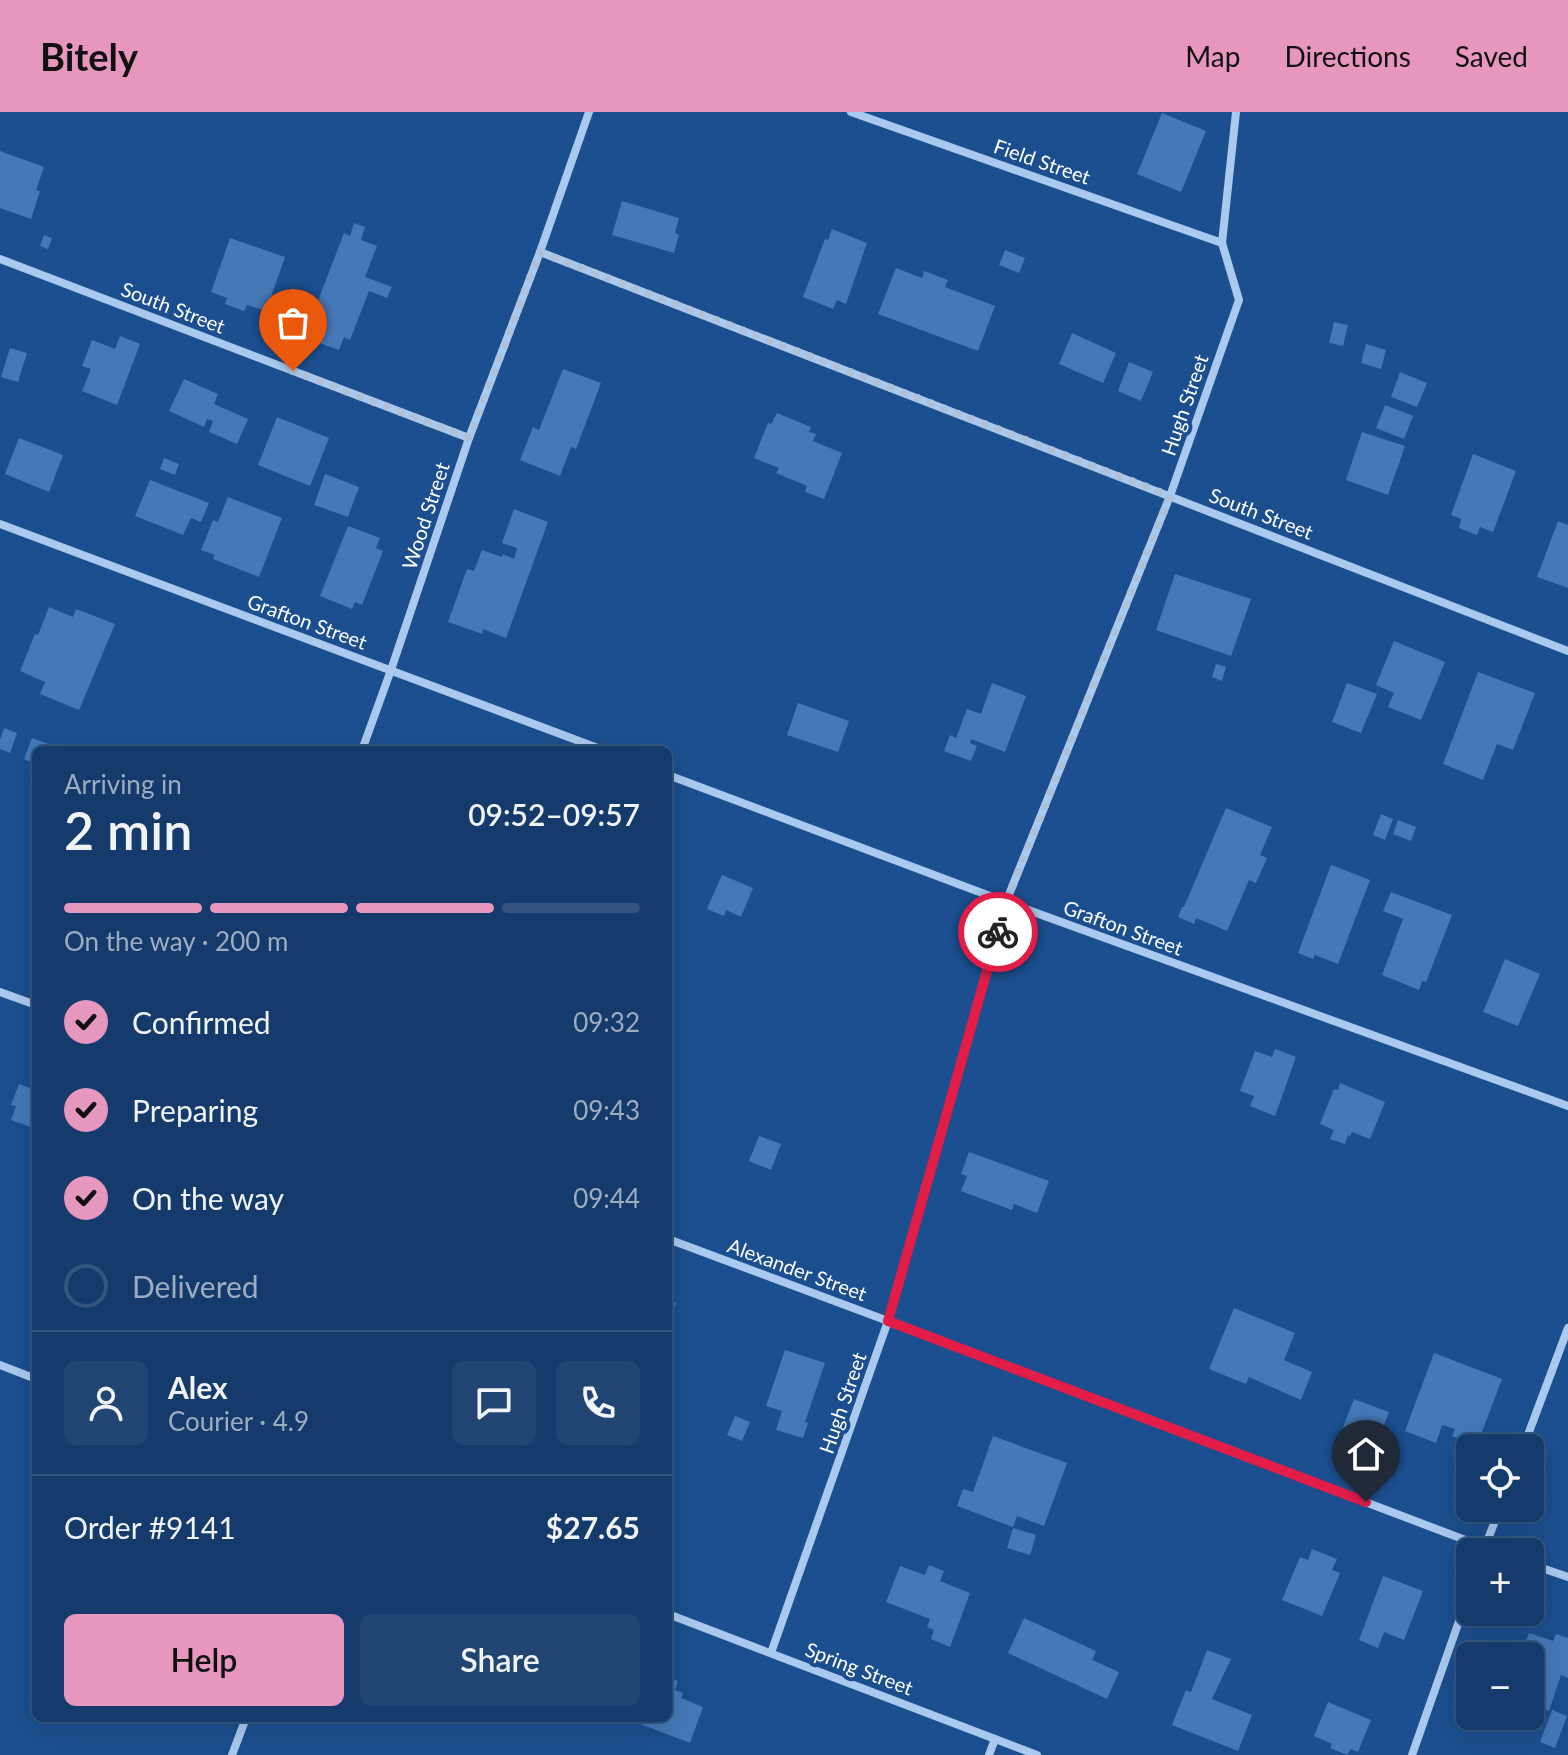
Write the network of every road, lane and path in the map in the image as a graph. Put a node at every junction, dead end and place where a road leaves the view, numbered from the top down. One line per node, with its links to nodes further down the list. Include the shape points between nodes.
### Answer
1 (589, 112): 5 (street, Wood Street)
2 (851, 112): 4 (street, Field Street)
3 (1236, 112): 4 (street, Hugh Street)
4 (1222, 243): 8 (street, Hugh Street, via 1239,300)
5 (540, 252): 7 (street, Wood Street); 8 (street, South Street)
6 (0, 259): 7 (street, South Street)
7 (469, 438): 11 (street, Wood Street)
8 (1170, 496): 10 (street, South Street); 15 (street, Hugh Street)
9 (0, 524): 11 (street, Grafton Street)
10 (1568, 651)
11 (391, 670): 12 (street, Wood Street); 13 (street, Grafton Street)
12 (363, 746)
13 (592, 746)
14 (672, 777): 15 (street, Grafton Street)
15 (1006, 902): 18 (street, Grafton Street); 20 (street, Hugh Street)
16 (0, 992): 17 (street)
17 (32, 1004)
18 (1568, 1106)
19 (672, 1240): 20 (street, Alexander Street)
20 (888, 1321): 25 (street, Alexander Street); 30 (street, Hugh Street)
21 (1568, 1328): 24 (street)
22 (0, 1365): 23 (street)
23 (32, 1377)
24 (1528, 1434)
25 (1456, 1539)
26 (1544, 1569): 27 (street)
27 (1568, 1577)
28 (672, 1616): 30 (street, Spring Street)
29 (1457, 1626): 36 (street)
30 (771, 1653): 32 (street, Spring Street)
31 (244, 1722): 33 (street)
32 (995, 1739): 34 (street); 35 (street, Spring Street)
33 (232, 1755)
34 (989, 1755)
35 (1037, 1755)
36 (1412, 1755)

